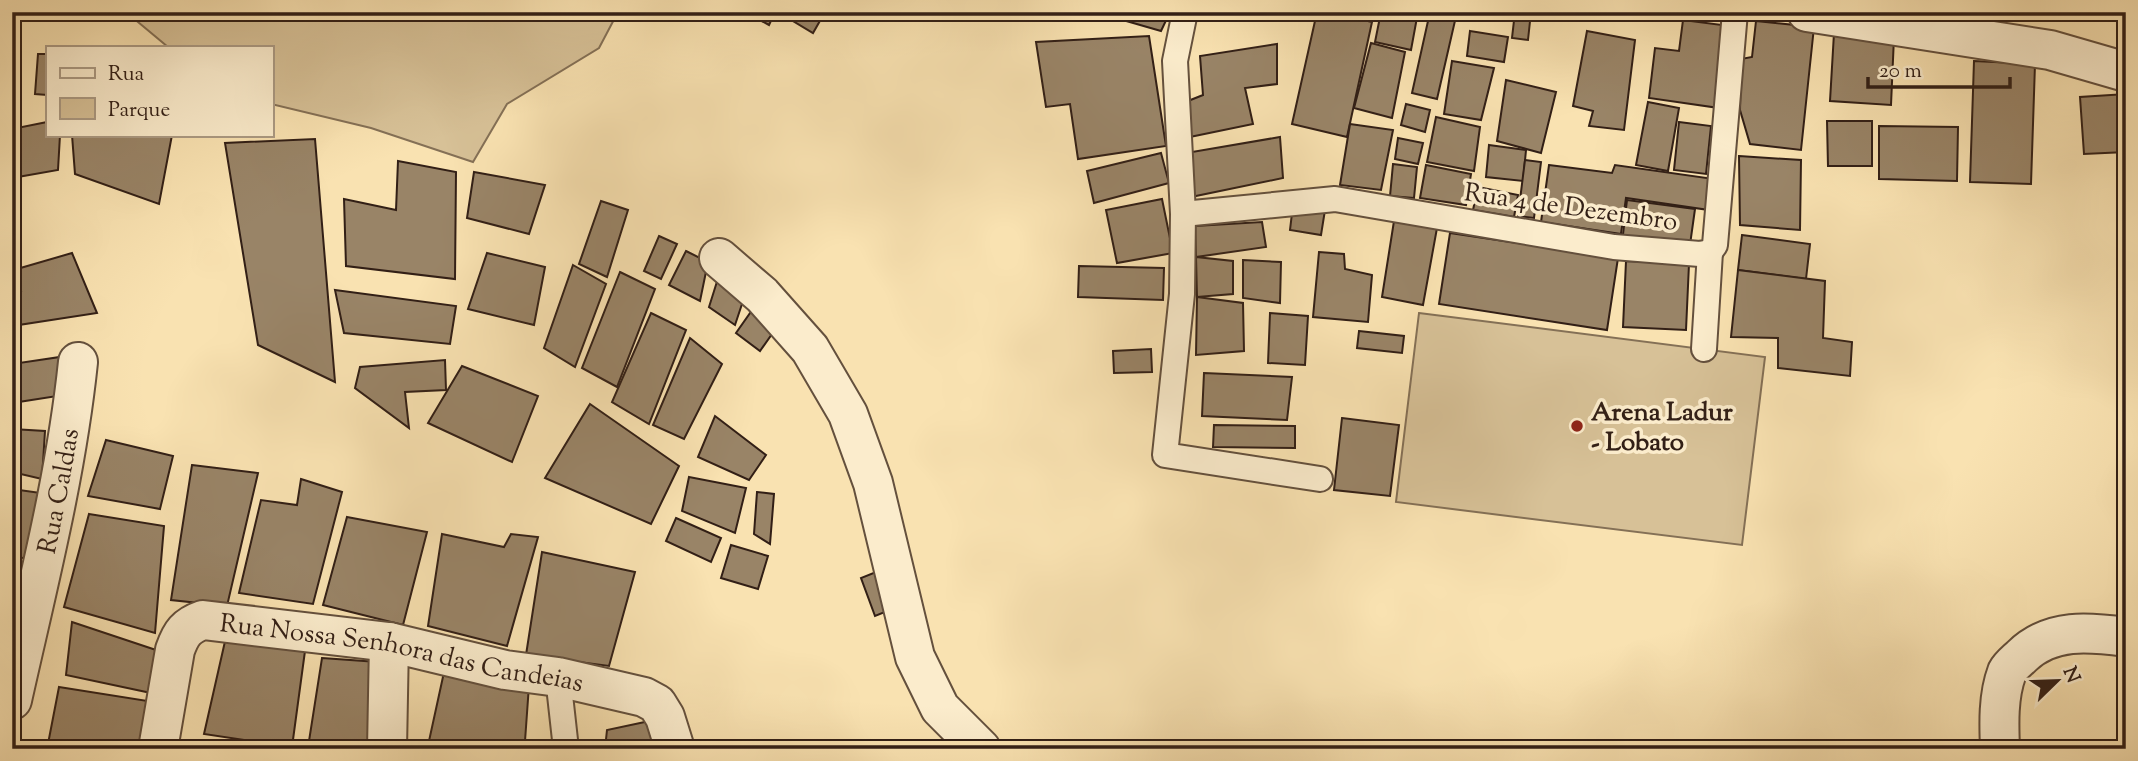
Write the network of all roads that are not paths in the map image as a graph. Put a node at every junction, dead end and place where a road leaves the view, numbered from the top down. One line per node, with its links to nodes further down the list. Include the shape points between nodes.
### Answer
1 (1185, 12): 5 (lane, via 1175,61)
2 (1735, 12): 6 (lane, Rua 4 de Dezembro, via 1715,245)
3 (1807, 12): 4 (street, via 2050,50)
4 (2126, 72)
5 (1183, 214): 6 (lane, Rua 4 de Dezembro, via 1335,199 1614,247); 10 (lane, via 1182,294 1166,454)
6 (1710, 252): 8 (lane)
7 (719, 258): 19 (street, via 762,295 810,349 848,414 873,483 915,657 940,708)
8 (1704, 349)
9 (78, 362): 14 (street, Rua Caldas, via 61,480)
10 (1320, 479)
11 (2126, 637): 20 (street, via 2059,635 2029,649 2008,670 1999,715)
12 (389, 642): 13 (street, Rua Nossa Senhora das Candeias, via 505,670); 15 (street, Rua Nossa Senhora das Candeias, via 203,620 189,625 175,650); 16 (street)
13 (558, 677): 17 (lane); 18 (street, Rua Nossa Senhora das Candeias, via 657,704)
14 (12, 700)
15 (158, 749)
16 (387, 749)
17 (566, 749)
18 (675, 749)
19 (981, 749)
20 (2000, 749)

